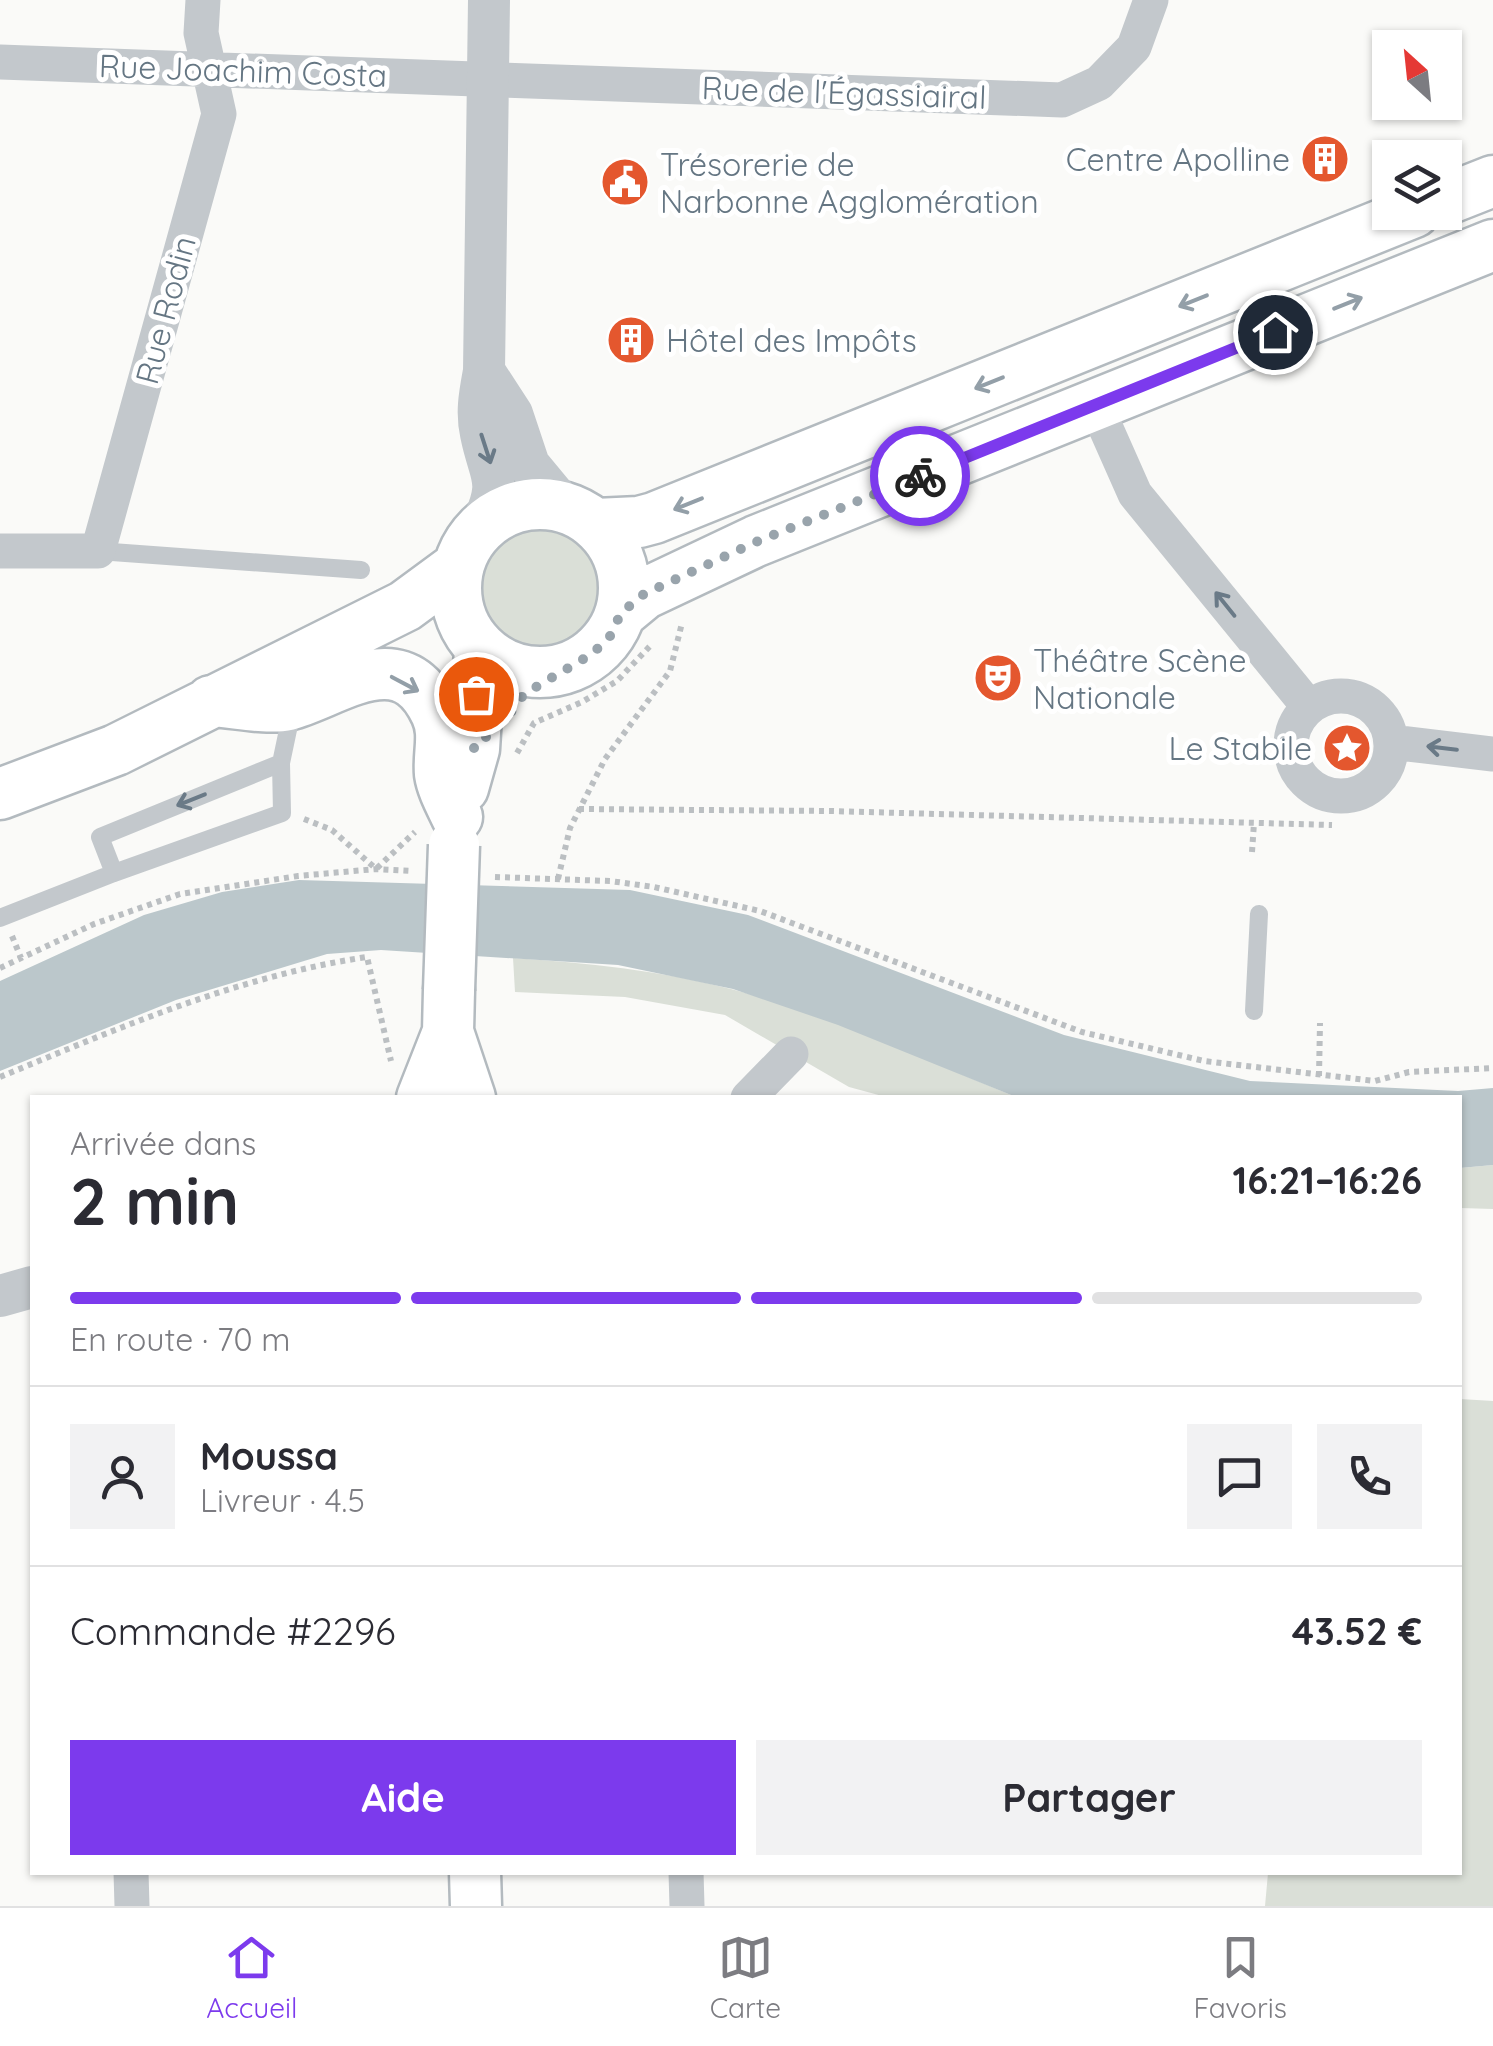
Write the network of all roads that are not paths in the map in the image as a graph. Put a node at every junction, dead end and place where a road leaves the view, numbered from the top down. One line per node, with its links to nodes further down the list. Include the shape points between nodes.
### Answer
1 (203, 0): 5 (street, Rue Rodin)
2 (489, 0): 6 (street)
3 (1150, 0): 6 (street, Rue de l'Égassiairal, via 1134,47 1099,83 1062,100)
4 (0, 62): 5 (street, Rue Joachim Costa)
5 (207, 68): 6 (street, Rue Joachim Costa); 16 (street, Rue Rodin, via 219,114)
6 (486, 79): 11 (street)
7 (1493, 181): 8 (main road)
8 (1462, 193)
9 (1372, 229): 13 (main road, one-way to 13, via 654,518)
10 (1493, 245): 12 (main road, one-way to 10)
11 (484, 371): 13 (street, via 512,414 529,465); 14 (street, one-way to 14, via 477,406 494,498)
12 (1096, 406): 18 (main road, via 756,542 644,594); 23 (street, one-way to 12, via 1135,494)
13 (579, 515): 14 (main road, via 534,503 507,510); 18 (main road, via 612,542)
14 (470, 546): 19 (main road, via 455,593); 21 (main road, via 405,606)
15 (0, 550): 16 (street)
16 (98, 551): 17 (lane)
17 (362, 570)
18 (640, 624): 20 (main road, via 610,636)
19 (476, 646): 20 (main road, via 526,671); 21 (main road, via 438,631 412,632); 26 (main road)
20 (570, 667): 26 (main road, via 524,694)
21 (211, 700): 22 (main road); 28 (main road, via 116,750)
22 (285, 706): 27 (lane, via 290,725); 29 (main road, one-way to 29, via 361,675 409,682 436,712 440,775)
23 (1308, 707): 24 (street, via 1337,696 1367,703); 24 (street, via 1291,735 1290,751 1294,767 1316,790 1346,796 1371,786 1382,774)
24 (1391, 742): 25 (street, one-way to 24)
25 (1493, 754)
26 (493, 755): 29 (main road)
27 (282, 763): 30 (lane, via 282,813); 30 (lane, one-way to 30, via 100,837)
28 (0, 794)
29 (455, 831): 33 (main road, bridge)
30 (114, 873): 32 (lane)
31 (1259, 914): 34 (lane)
32 (0, 918)
33 (449, 1011): 36 (main road); 37 (main road)
34 (1254, 1011)
35 (791, 1054): 38 (street)
36 (407, 1081)
37 (469, 1095)
38 (751, 1095)
39 (30, 1288): 40 (street)
40 (0, 1296)
41 (131, 1875): 44 (street)
42 (475, 1875): 45 (main road)
43 (686, 1875): 46 (street)
44 (132, 1906)
45 (476, 1906)
46 (686, 1906)

